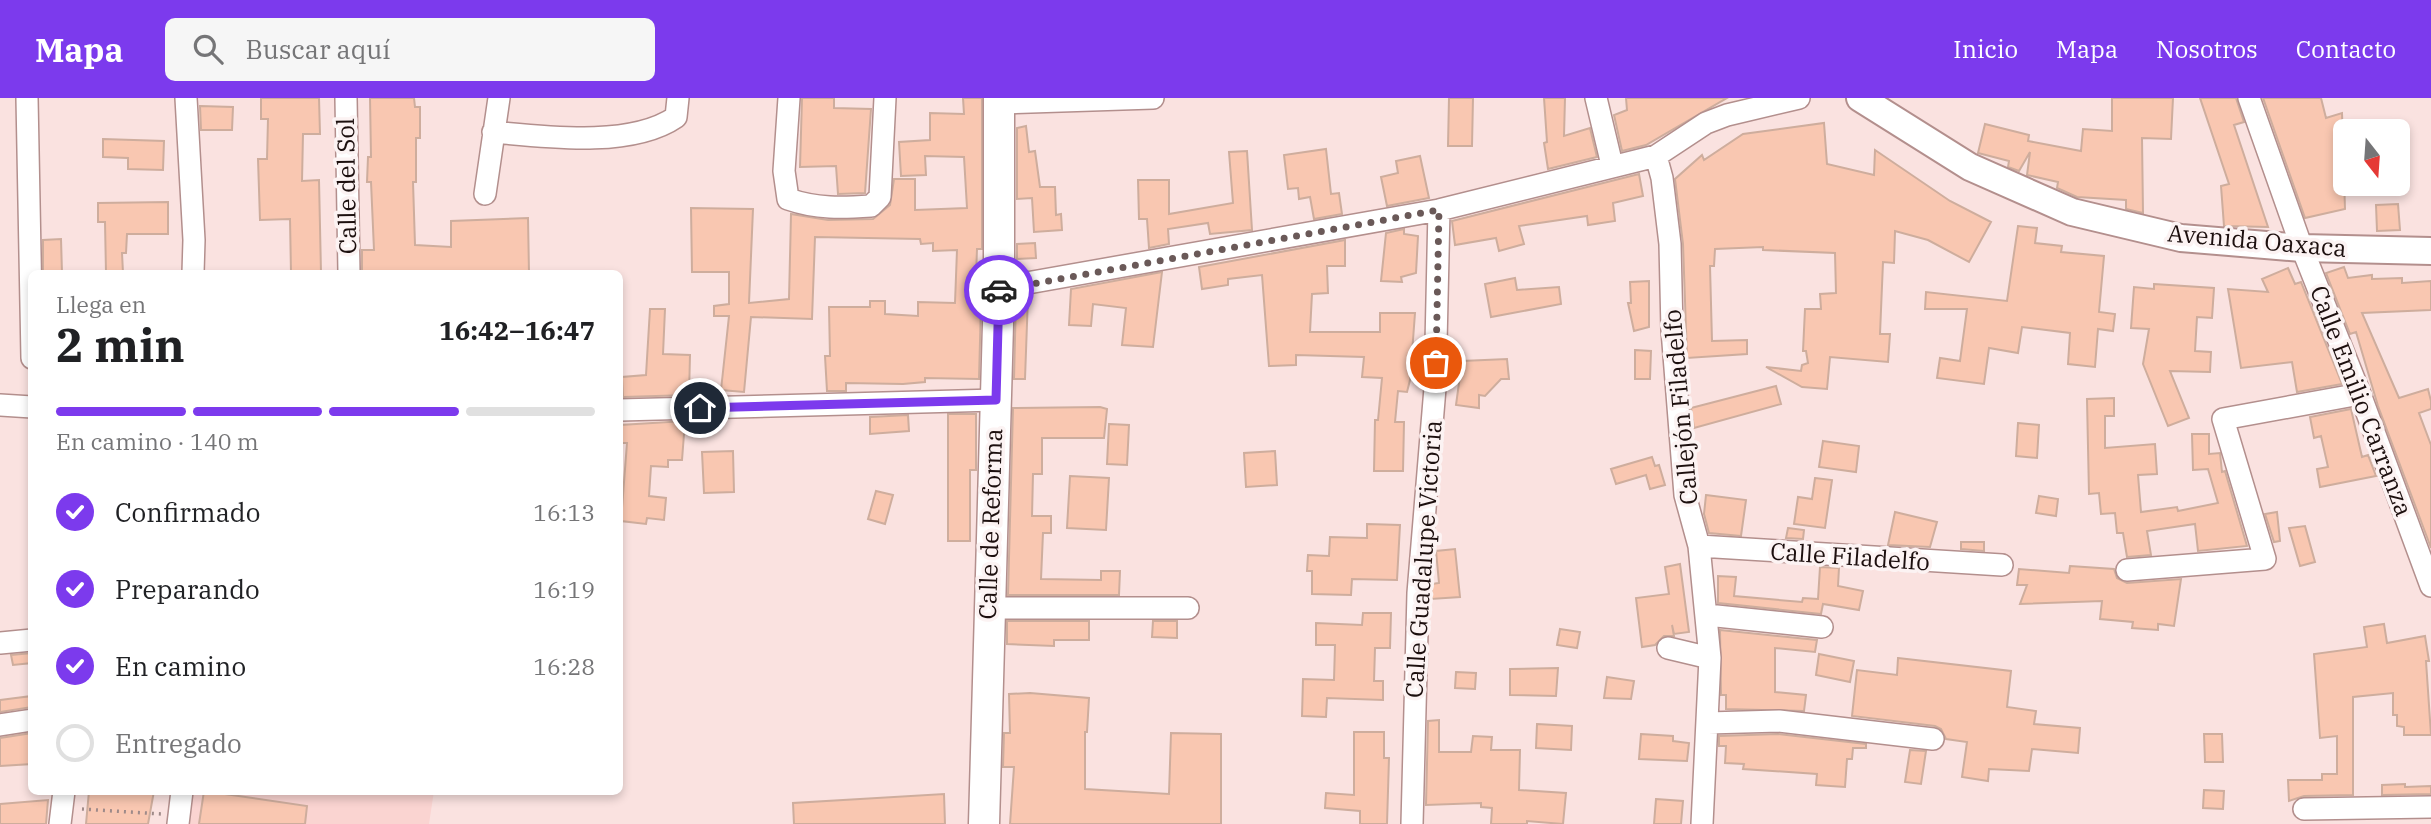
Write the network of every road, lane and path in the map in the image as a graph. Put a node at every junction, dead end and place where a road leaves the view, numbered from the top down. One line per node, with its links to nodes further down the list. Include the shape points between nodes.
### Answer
1 (27, 98): 21 (street)
2 (186, 98): 22 (street)
3 (346, 98): 23 (street, Calle del Sol)
4 (499, 98): 14 (street)
5 (678, 98): 14 (street, via 676,117 643,133 548,137)
6 (789, 98): 7 (street, via 784,171 788,199 813,208 871,206 880,197)
7 (885, 98)
8 (1153, 98): 13 (street)
9 (1596, 98): 16 (street)
10 (1799, 98): 15 (street, via 1706,123)
11 (2249, 98): 19 (street, Calle Emilio Carranza)
12 (1864, 99): 19 (street, Avenida Oaxaca, via 1970,167 2072,212 2181,238)
13 (999, 101): 24 (main road, Calle de Reforma)
14 (492, 132): 17 (street)
15 (1656, 156): 16 (street); 30 (street, Callejón Filadelfo, via 1670,244 1685,495)
16 (1612, 165): 18 (street)
17 (485, 194)
18 (1439, 210): 24 (street); 52 (street, Calle Guadalupe Victoria, via 1435,388 1418,593)
19 (2302, 248): 20 (street, Avenida Oaxaca); 25 (street, Calle Emilio Carranza)
20 (2430, 251)
21 (30, 270)
22 (192, 270)
23 (349, 270)
24 (999, 288): 26 (main road, Calle de Reforma)
25 (2360, 394): 32 (street, via 2224,419 2265,559); 33 (street, Calle Emilio Carranza)
26 (996, 400): 29 (street); 34 (main road, Calle de Reforma)
27 (0, 405): 28 (street)
28 (28, 407)
29 (623, 410)
30 (1699, 546): 31 (street, Calle Filadelfo); 36 (street, Callejón Filadelfo)
31 (2002, 565)
32 (2127, 570)
33 (2431, 586)
34 (988, 608): 35 (street); 51 (main road, Calle de Reforma)
35 (1188, 608)
36 (1707, 615): 37 (street); 41 (street, Callejón Filadelfo)
37 (1822, 627)
38 (28, 640): 39 (street)
39 (0, 643)
40 (1668, 648): 41 (street)
41 (1710, 658): 43 (street, Callejón Filadelfo)
42 (28, 721): 44 (street)
43 (1708, 723): 45 (street, via 1779,721); 53 (street, Callejón Filadelfo)
44 (0, 725)
45 (1933, 739)
46 (181, 795): 50 (street)
47 (2431, 807): 49 (street)
48 (62, 808): 50 (path)
49 (2304, 808)
50 (178, 820)
51 (984, 824)
52 (1412, 824)
53 (1702, 824)

